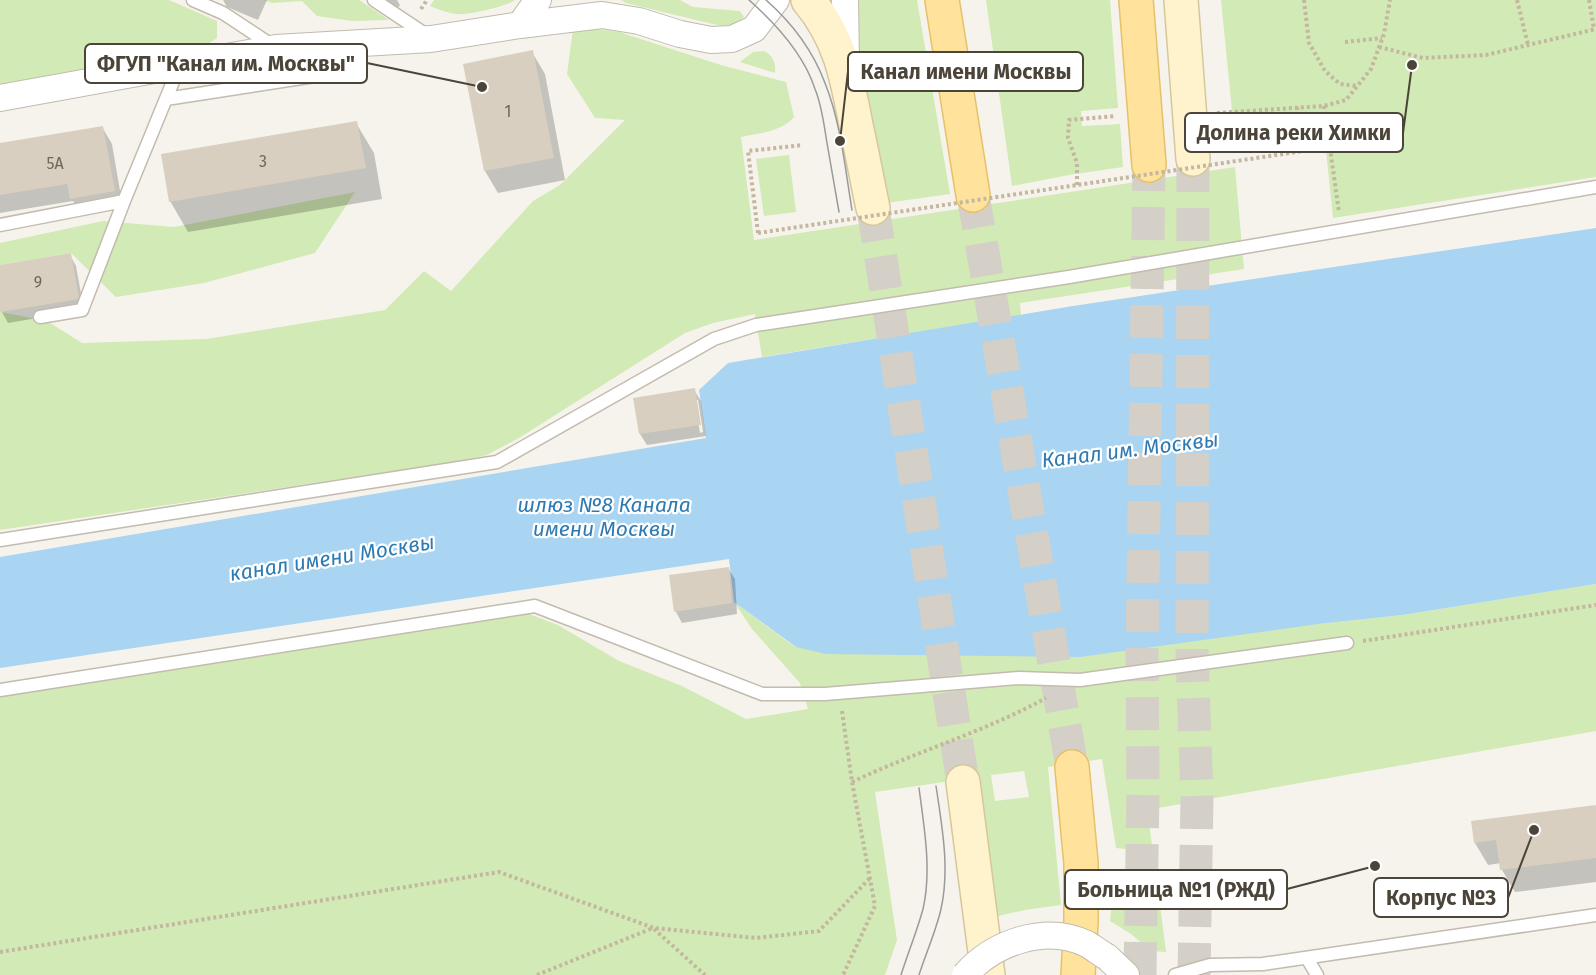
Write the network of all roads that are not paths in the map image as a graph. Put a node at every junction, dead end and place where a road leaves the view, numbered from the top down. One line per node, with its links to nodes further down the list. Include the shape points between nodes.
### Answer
1 (193, 0): 14 (lane, via 223,13)
2 (374, 0): 12 (lane)
3 (538, 0): 11 (street)
4 (776, 0): 10 (street, via 754,29 732,39 711,40)
5 (808, 0): 16 (main road, via 840,52)
6 (845, 0): 16 (street)
7 (942, 0): 22 (main road)
8 (1136, 0): 20 (main road)
9 (1180, 0): 19 (main road)
10 (595, 7): 11 (street)
11 (520, 25): 12 (street)
12 (431, 39): 13 (street)
13 (345, 44): 14 (street); 18 (lane, via 321,75)
14 (276, 48): 15 (street)
15 (179, 65): 17 (street); 18 (lane)
16 (847, 75): 24 (main road)
17 (0, 98)
18 (166, 99): 23 (lane)
19 (1193, 159)
20 (1149, 165)
21 (1596, 187): 27 (lane, via 1067,278 756,325 714,339 497,462)
22 (973, 195)
23 (124, 201): 25 (lane); 26 (lane, via 82,310)
24 (873, 208)
25 (0, 225)
26 (40, 317)
27 (0, 540)
28 (1347, 643): 29 (lane, via 1080,680 1019,678 825,694 762,694 535,606)
29 (0, 690)
30 (1072, 767): 37 (main road, via 1081,863)
31 (963, 782): 36 (main road)
32 (1596, 915): 33 (lane)
33 (1307, 957): 34 (lane); 41 (lane)
34 (1263, 964): 39 (lane, via 1210,965); 40 (lane)
35 (965, 975): 38 (street, bridge, via 1001,947 1030,937 1057,936 1086,944)
36 (988, 975)
37 (1078, 975)
38 (1126, 975)
39 (1175, 975)
40 (1252, 975)
41 (1317, 975)

